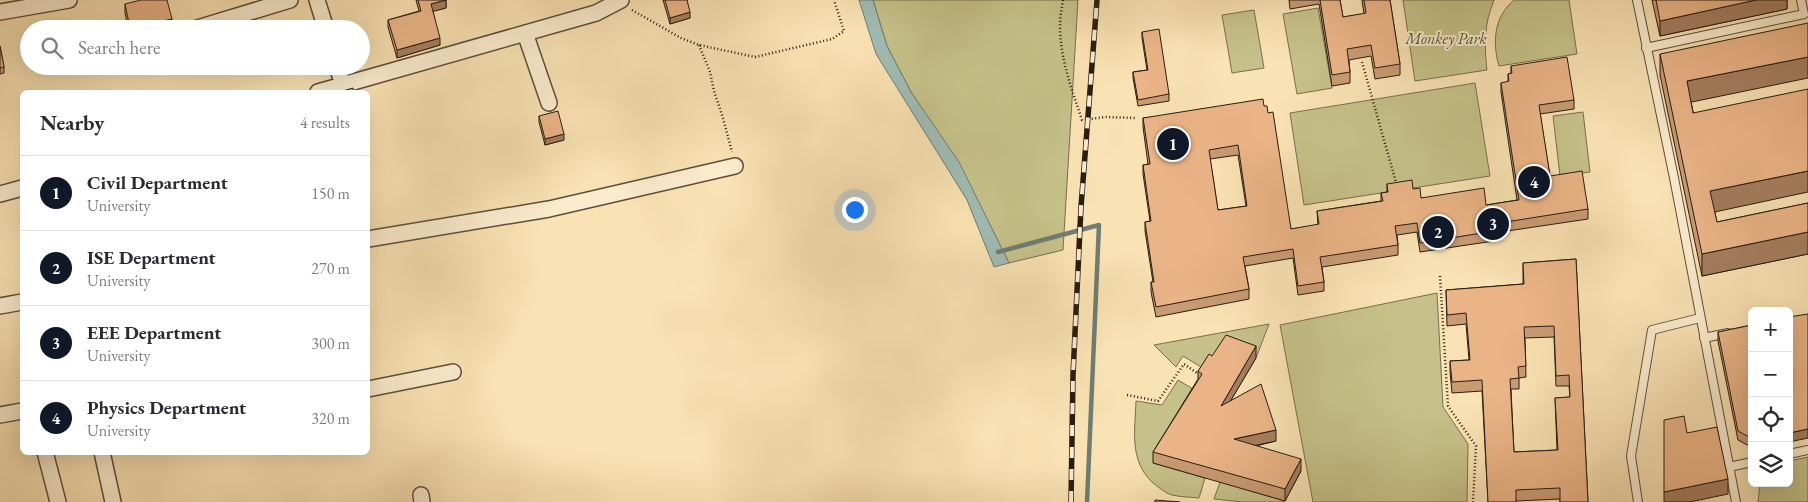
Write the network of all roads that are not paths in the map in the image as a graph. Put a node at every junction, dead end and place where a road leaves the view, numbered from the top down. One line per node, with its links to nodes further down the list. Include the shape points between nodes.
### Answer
1 (68, 0): 7 (street)
2 (290, 0): 9 (street)
3 (317, 0): 10 (street)
4 (619, 0): 11 (street, via 596,13)
5 (1637, 0): 12 (lane)
6 (1801, 0): 8 (lane)
7 (0, 12)
8 (1806, 13): 12 (lane)
9 (224, 20)
10 (323, 20)
11 (525, 33): 14 (street); 16 (street)
12 (1646, 48): 23 (lane)
13 (340, 75): 14 (street)
14 (343, 85): 15 (street)
15 (325, 90)
16 (549, 104)
17 (735, 166): 20 (street, via 549,209)
18 (20, 189): 19 (street)
19 (0, 194)
20 (370, 239)
21 (20, 302): 22 (street)
22 (0, 306)
23 (1700, 318): 25 (lane); 38 (lane, via 1652,330 1631,456)
24 (1733, 332): 25 (lane)
25 (1704, 338): 35 (lane)
26 (453, 372): 27 (street)
27 (370, 389)
28 (20, 411): 29 (street)
29 (0, 416)
30 (1808, 450): 31 (lane)
31 (1793, 453)
32 (45, 455): 36 (street)
33 (103, 455): 37 (street)
34 (1748, 463): 35 (lane)
35 (1729, 467): 39 (lane)
36 (58, 502)
37 (114, 502)
38 (1638, 502)
39 (1736, 502)

